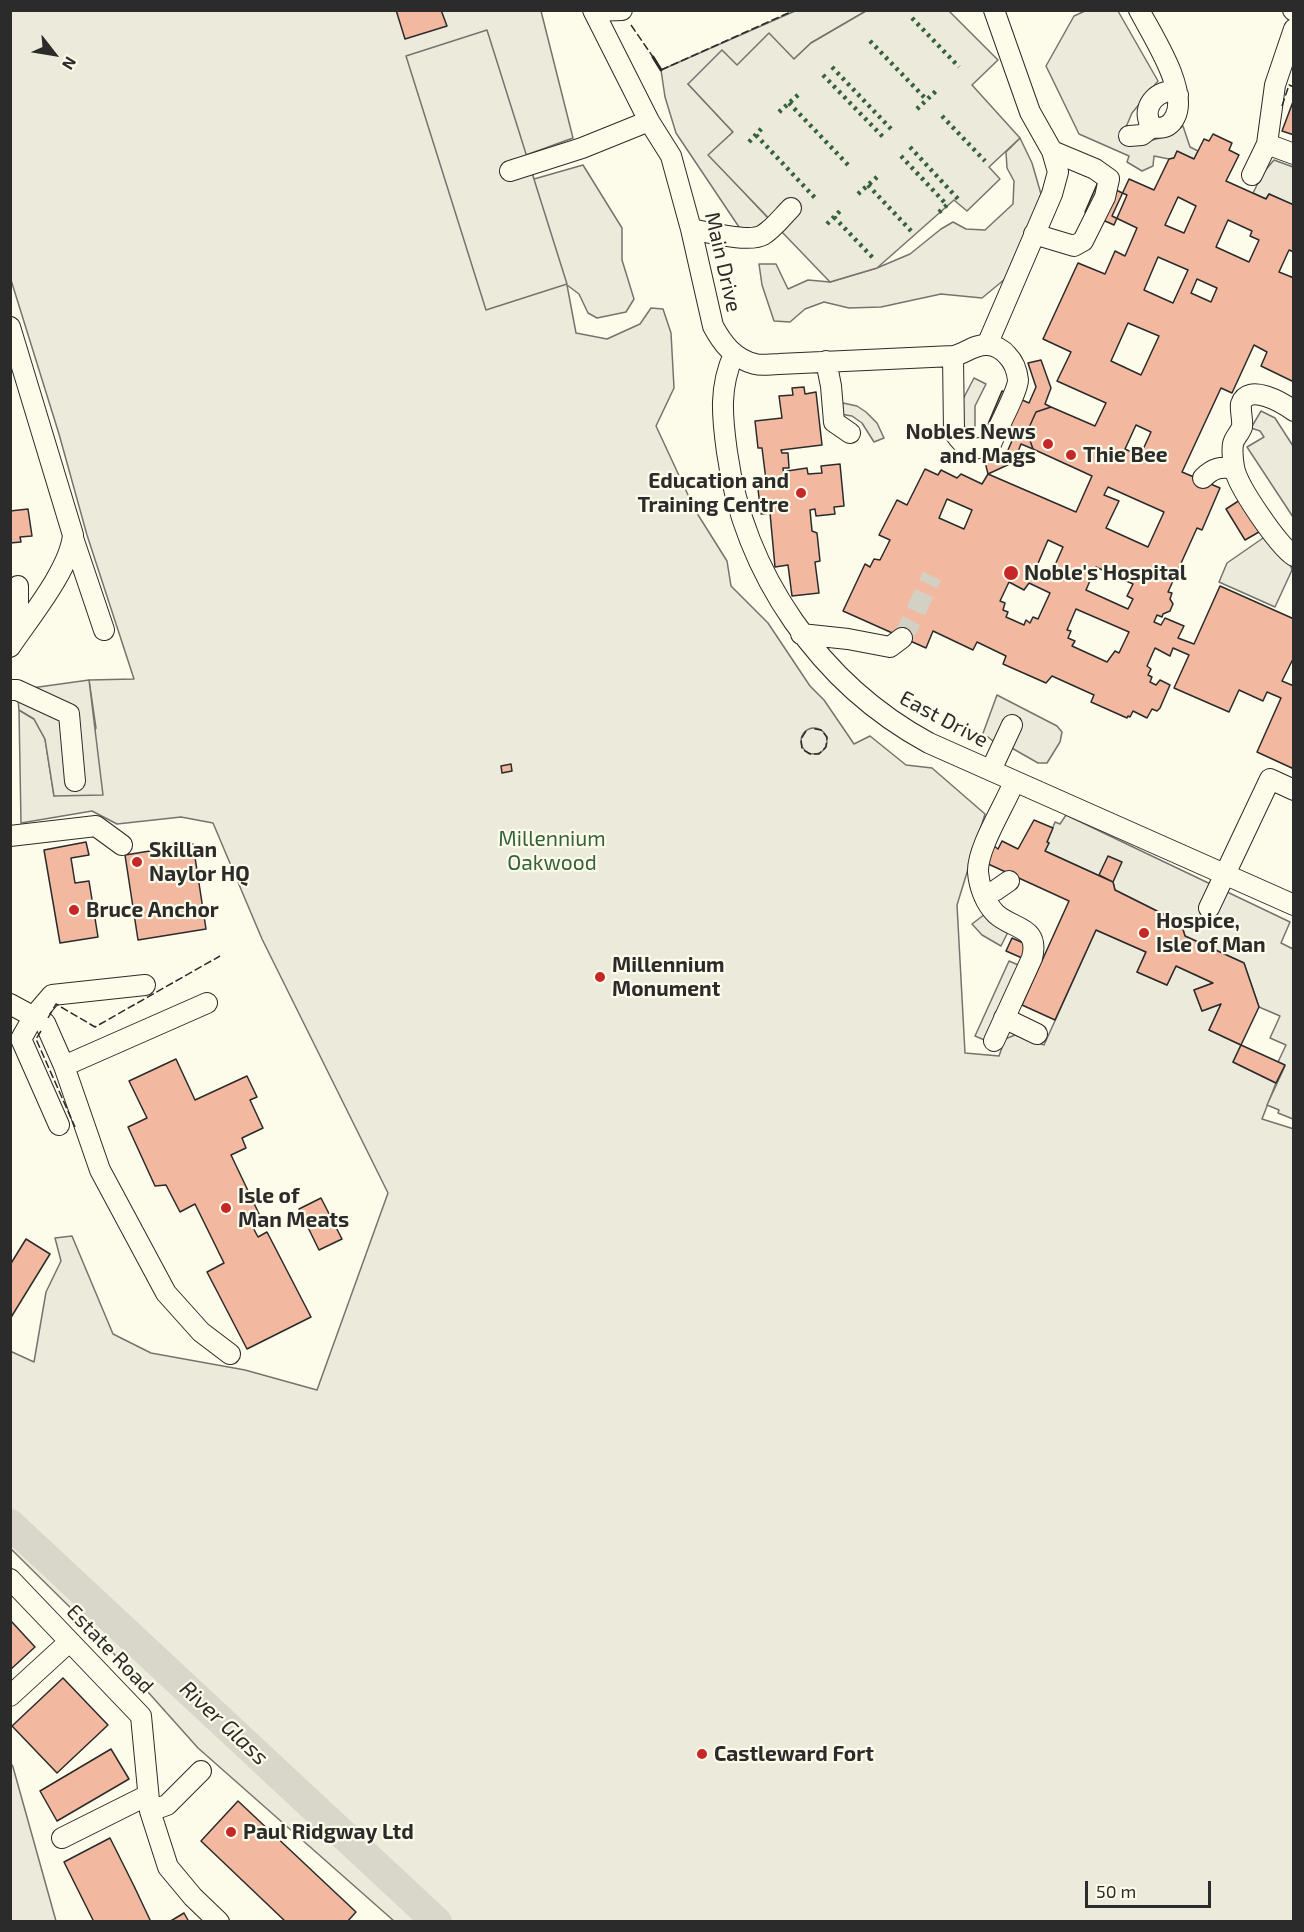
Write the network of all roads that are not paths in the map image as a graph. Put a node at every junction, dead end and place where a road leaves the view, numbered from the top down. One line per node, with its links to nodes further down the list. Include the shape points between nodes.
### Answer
1 (622, 10): 3 (street)
2 (1139, 10): 6 (street, via 1170,72)
3 (593, 11): 7 (street, Main Drive)
4 (1001, 12): 11 (street, via 1030,112)
5 (1293, 29): 10 (street, via 1275,85)
6 (1160, 96): 8 (street, via 1147,110); 8 (street, via 1180,104 1173,123)
7 (649, 121): 13 (street); 16 (street, Main Drive, via 671,156)
8 (1152, 127): 9 (street, via 1142,135)
9 (1129, 136)
10 (1267, 144): 12 (street); 14 (street)
11 (1052, 151): 17 (street, via 1058,172); 17 (street, via 1109,179 1106,197 1083,242 1074,246)
12 (1293, 154)
13 (510, 171)
14 (1252, 175)
15 (791, 208): 16 (street, via 764,235 757,237)
16 (691, 229): 21 (street, Main Drive, via 713,326)
17 (1034, 234): 19 (street)
18 (10, 327): 20 (street)
19 (987, 345): 22 (street); 22 (street, via 1006,353 1015,365 1018,383 991,444 981,449 968,447 954,432)
20 (15, 349): 28 (street)
21 (734, 354): 23 (street, via 755,364); 33 (street, East Drive, via 723,381 723,426 731,481 747,532 777,597)
22 (953, 356): 23 (street)
23 (826, 361): 25 (street, via 834,422)
24 (1293, 411): 26 (street, via 1258,393 1246,397 1241,405 1242,428 1233,444)
25 (850, 433)
26 (1234, 469): 27 (street, via 1223,466); 29 (street, via 1243,490)
27 (1203, 478)
28 (73, 535): 32 (street); 35 (street, via 66,564)
29 (1293, 556)
30 (18, 586): 31 (street, via 18,614)
31 (10, 625)
32 (104, 630)
33 (801, 634): 34 (street, via 890,648); 38 (street, East Drive, via 842,680 904,730)
34 (902, 638)
35 (10, 647)
36 (10, 690): 39 (street, via 69,714)
37 (1012, 724): 38 (street)
38 (991, 770): 40 (street, East Drive)
39 (75, 781)
40 (1014, 782): 44 (street, East Drive); 46 (street, via 981,853 978,870)
41 (1293, 790): 44 (street, via 1270,779)
42 (10, 836): 43 (street, via 96,826)
43 (122, 845)
44 (1226, 874): 47 (street, East Drive); 48 (street)
45 (1009, 881): 46 (street)
46 (984, 896): 52 (street, via 996,914 1028,932 1035,947)
47 (1293, 905)
48 (1209, 908)
49 (145, 985): 53 (street, via 52,995)
50 (207, 1003): 56 (street)
51 (10, 1004): 53 (street)
52 (1004, 1018): 54 (street); 55 (street)
53 (40, 1019): 56 (street); 57 (street, via 21,1039)
54 (1037, 1034)
55 (994, 1041)
56 (64, 1066): 58 (street, via 100,1170 166,1293 201,1332)
57 (59, 1125)
58 (231, 1354)
59 (10, 1579): 60 (street, Estate Road)
60 (69, 1642): 61 (street); 63 (street, Estate Road, via 141,1716)
61 (10, 1696)
62 (201, 1771): 63 (street, via 167,1806)
63 (149, 1803): 64 (street); 65 (street, Estate Road, via 168,1867)
64 (62, 1838)
65 (219, 1922)

